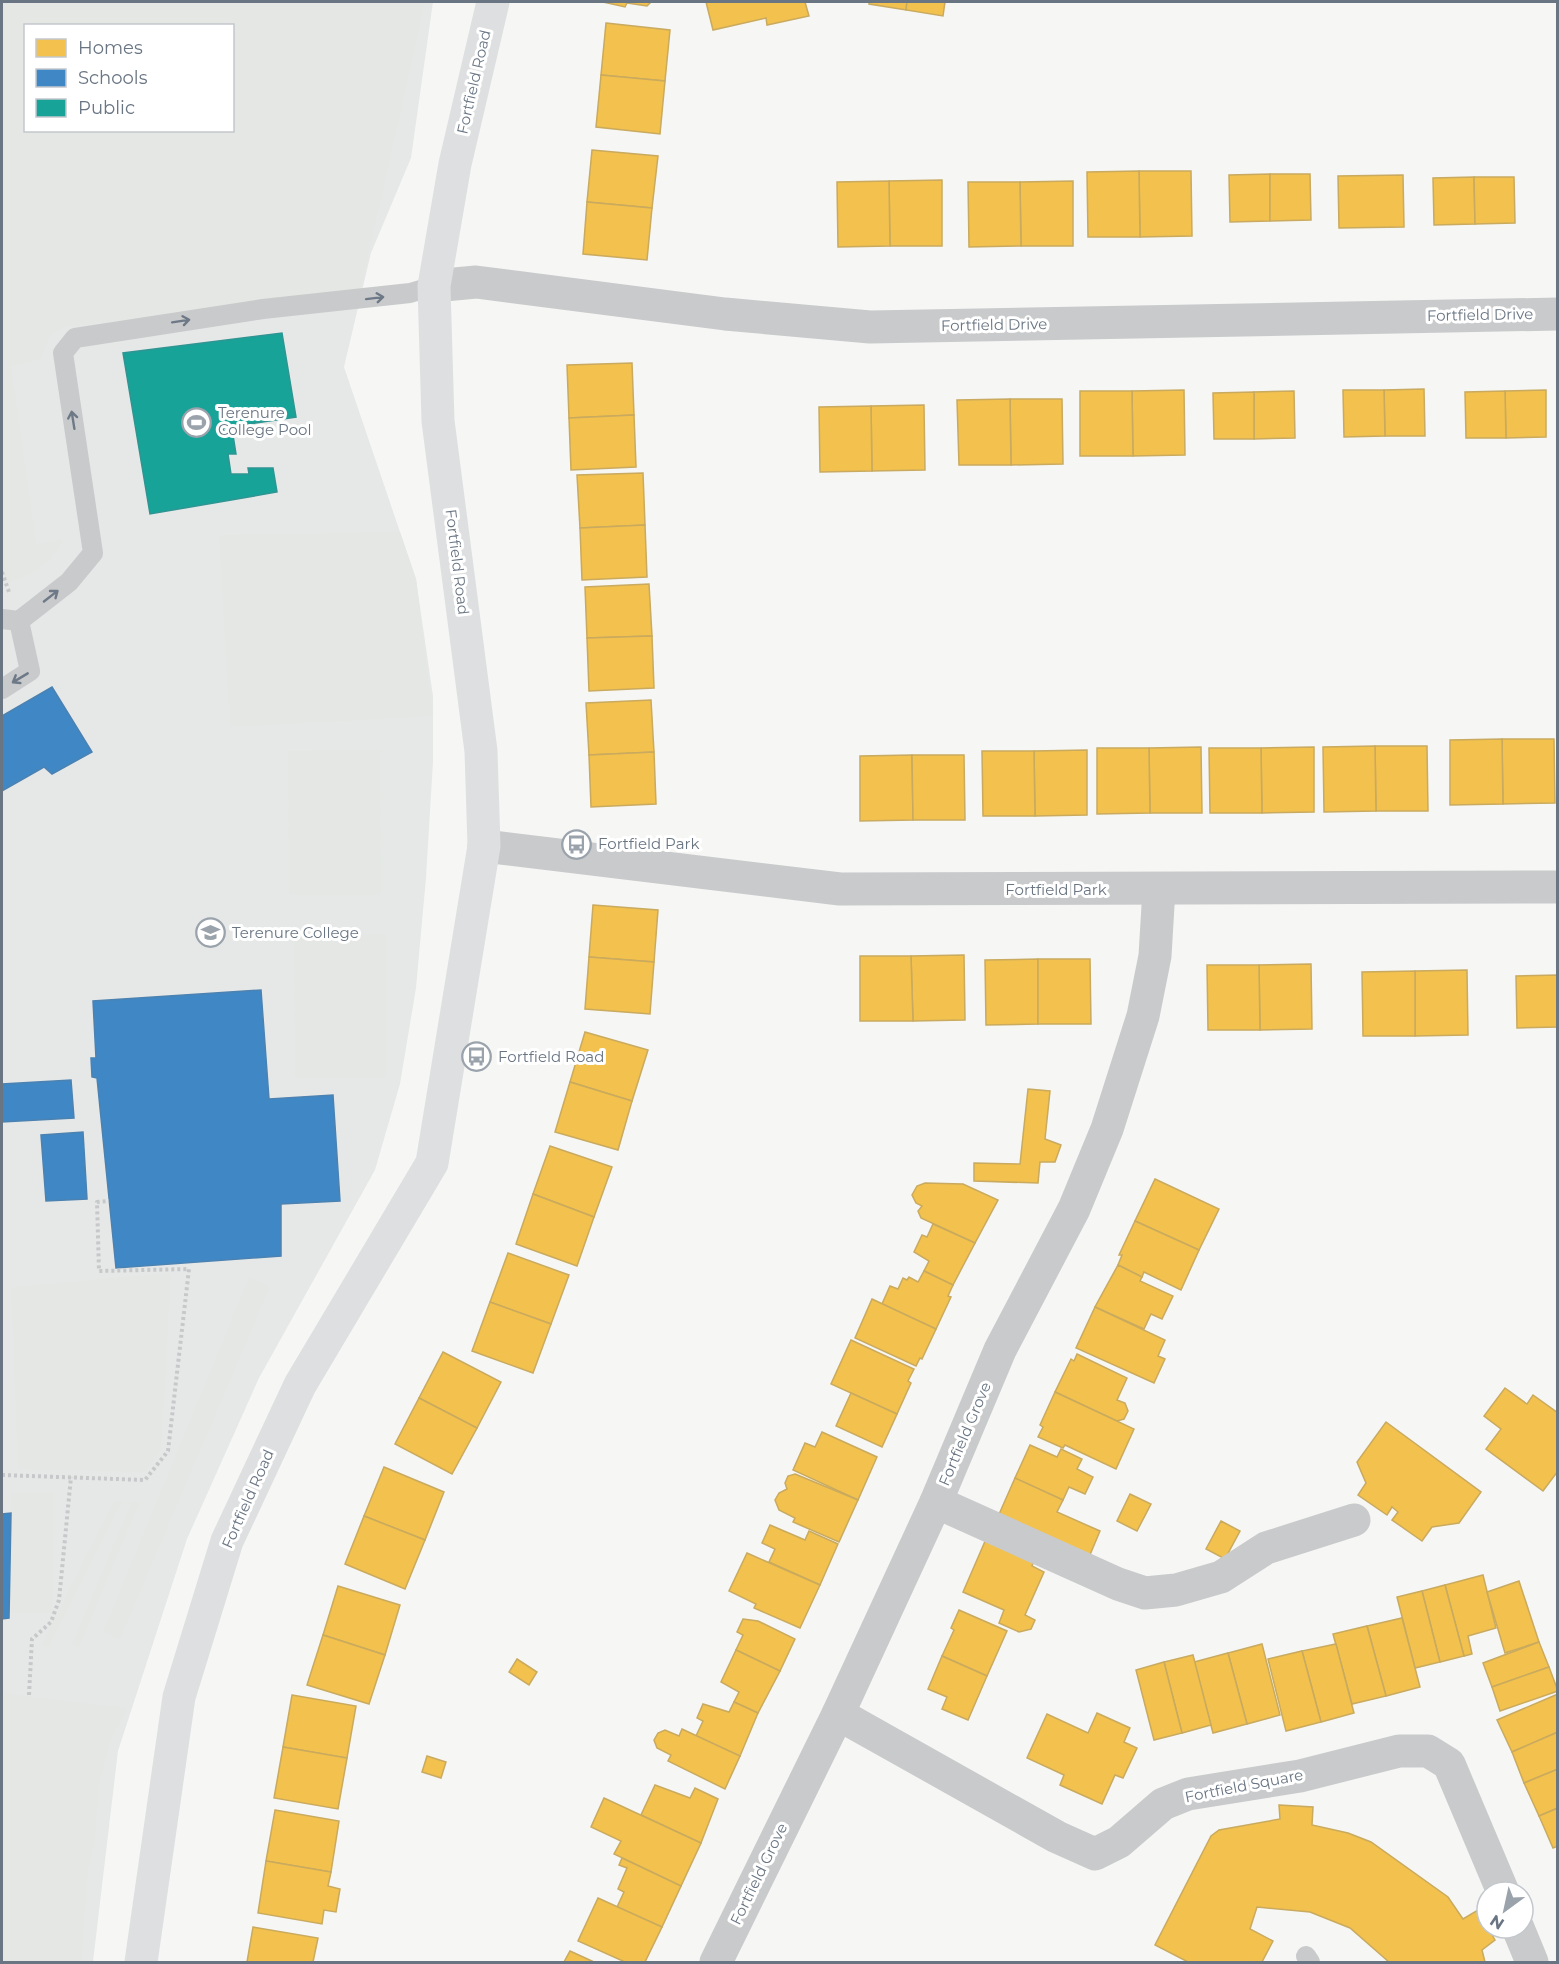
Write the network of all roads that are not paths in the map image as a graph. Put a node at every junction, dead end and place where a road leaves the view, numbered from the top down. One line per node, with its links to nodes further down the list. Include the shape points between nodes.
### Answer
1 (493, 2): 2 (street, Fortfield Road, via 454,164)
2 (434, 286): 3 (street, Fortfield Drive, via 477,282 724,314 870,327); 4 (lane, one-way to 2, via 69,582 93,553 63,353 75,338 263,309 410,293); 6 (street, Fortfield Road, via 438,421 481,751)
3 (1557, 314)
4 (10, 620): 5 (lane, one-way to 5, via 30,671)
5 (2, 689)
6 (484, 846): 8 (street, Fortfield Park, via 840,889); 14 (street, Fortfield Road, via 432,1163 300,1385 227,1541 179,1697)
7 (1557, 887): 8 (street, Fortfield Park)
8 (1159, 889): 9 (street, Fortfield Grove, via 1155,956 1143,1016 1107,1129 1074,1209 1000,1350)
9 (936, 1502): 10 (street, via 1145,1593 1176,1590 1221,1577 1266,1548); 11 (street, Fortfield Grove)
10 (1354, 1520)
11 (838, 1714): 12 (street, Fortfield Square, via 1095,1854 1119,1842 1163,1804 1188,1794 1300,1776 1399,1751 1428,1751 1449,1764); 15 (street, Fortfield Grove)
12 (1498, 1880)
13 (1523, 1940): 16 (street)
14 (141, 1962)
15 (716, 1962)
16 (1532, 1962)

